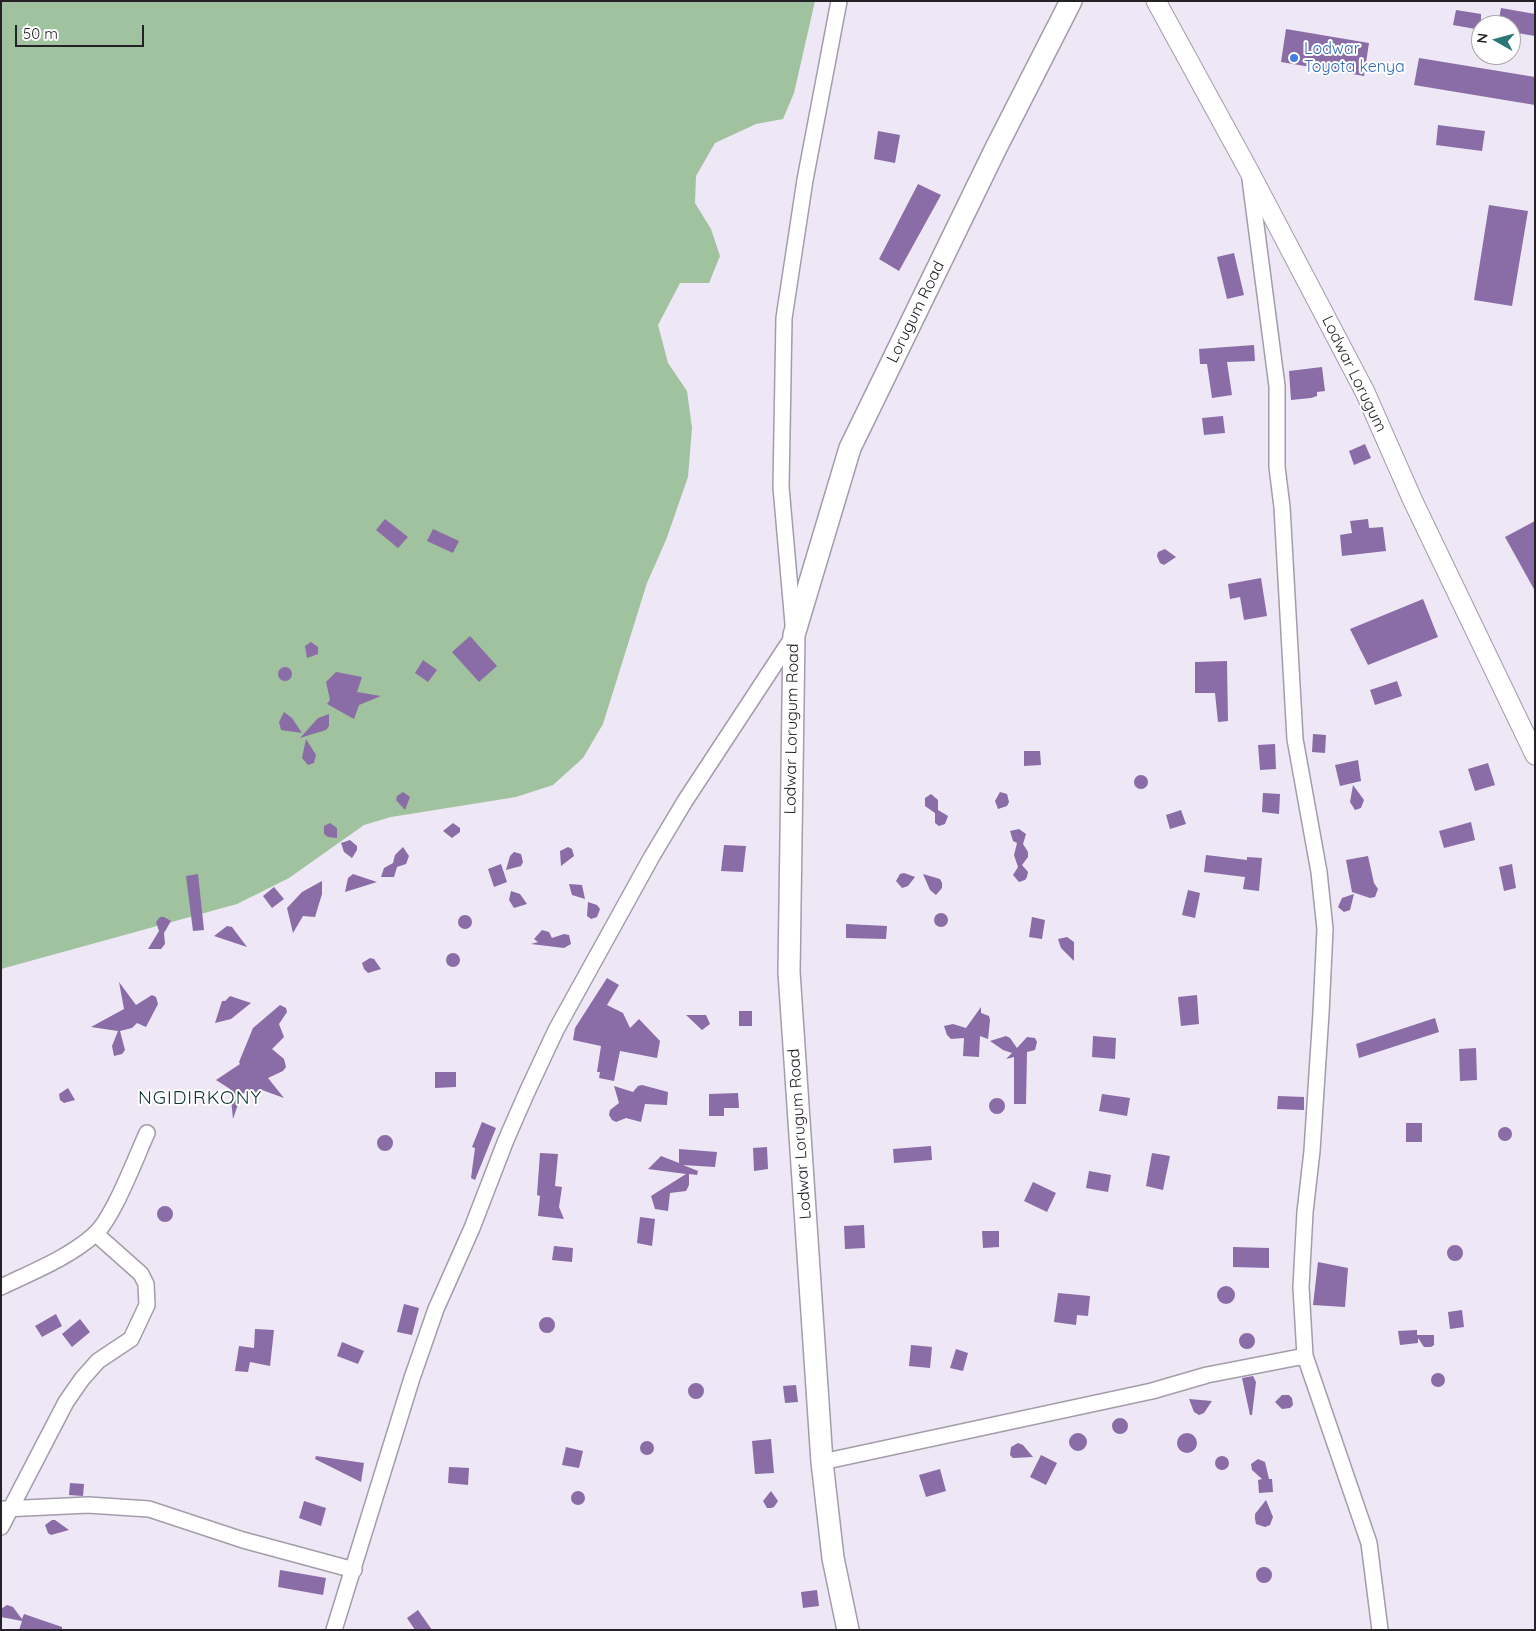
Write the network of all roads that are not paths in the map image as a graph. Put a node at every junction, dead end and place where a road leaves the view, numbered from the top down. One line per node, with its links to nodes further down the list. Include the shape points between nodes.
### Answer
1 (839, 1): 5 (street, via 805,180 784,318 781,487)
2 (1072, 1): 5 (main road, Lorugum Road, via 996,148 850,448)
3 (1156, 1): 4 (street, Lodwar Lorugum)
4 (1250, 171): 6 (street, Lodwar Lorugum, via 1366,392 1413,501); 10 (street, via 1277,386 1277,467 1295,739 1319,872 1325,929 1301,1286)
5 (794, 635): 11 (main road, Lodwar Lorugum Road, via 789,972); 14 (street, via 685,801 556,1030 436,1309)
6 (1535, 755)
7 (147, 1133): 8 (street)
8 (96, 1234): 9 (street, via 62,1256); 12 (street, via 141,1274 146,1284 147,1306 131,1339 98,1361 66,1402)
9 (1, 1287)
10 (1305, 1356): 11 (street, via 1206,1375 1152,1391); 17 (street, via 1369,1543)
11 (822, 1462): 16 (main road, Lodwar Lorugum Road, via 833,1558)
12 (7, 1509): 13 (street); 14 (street, via 88,1506 148,1510 242,1540)
13 (1, 1527)
14 (354, 1570): 15 (street)
15 (334, 1630)
16 (848, 1630)
17 (1380, 1630)

